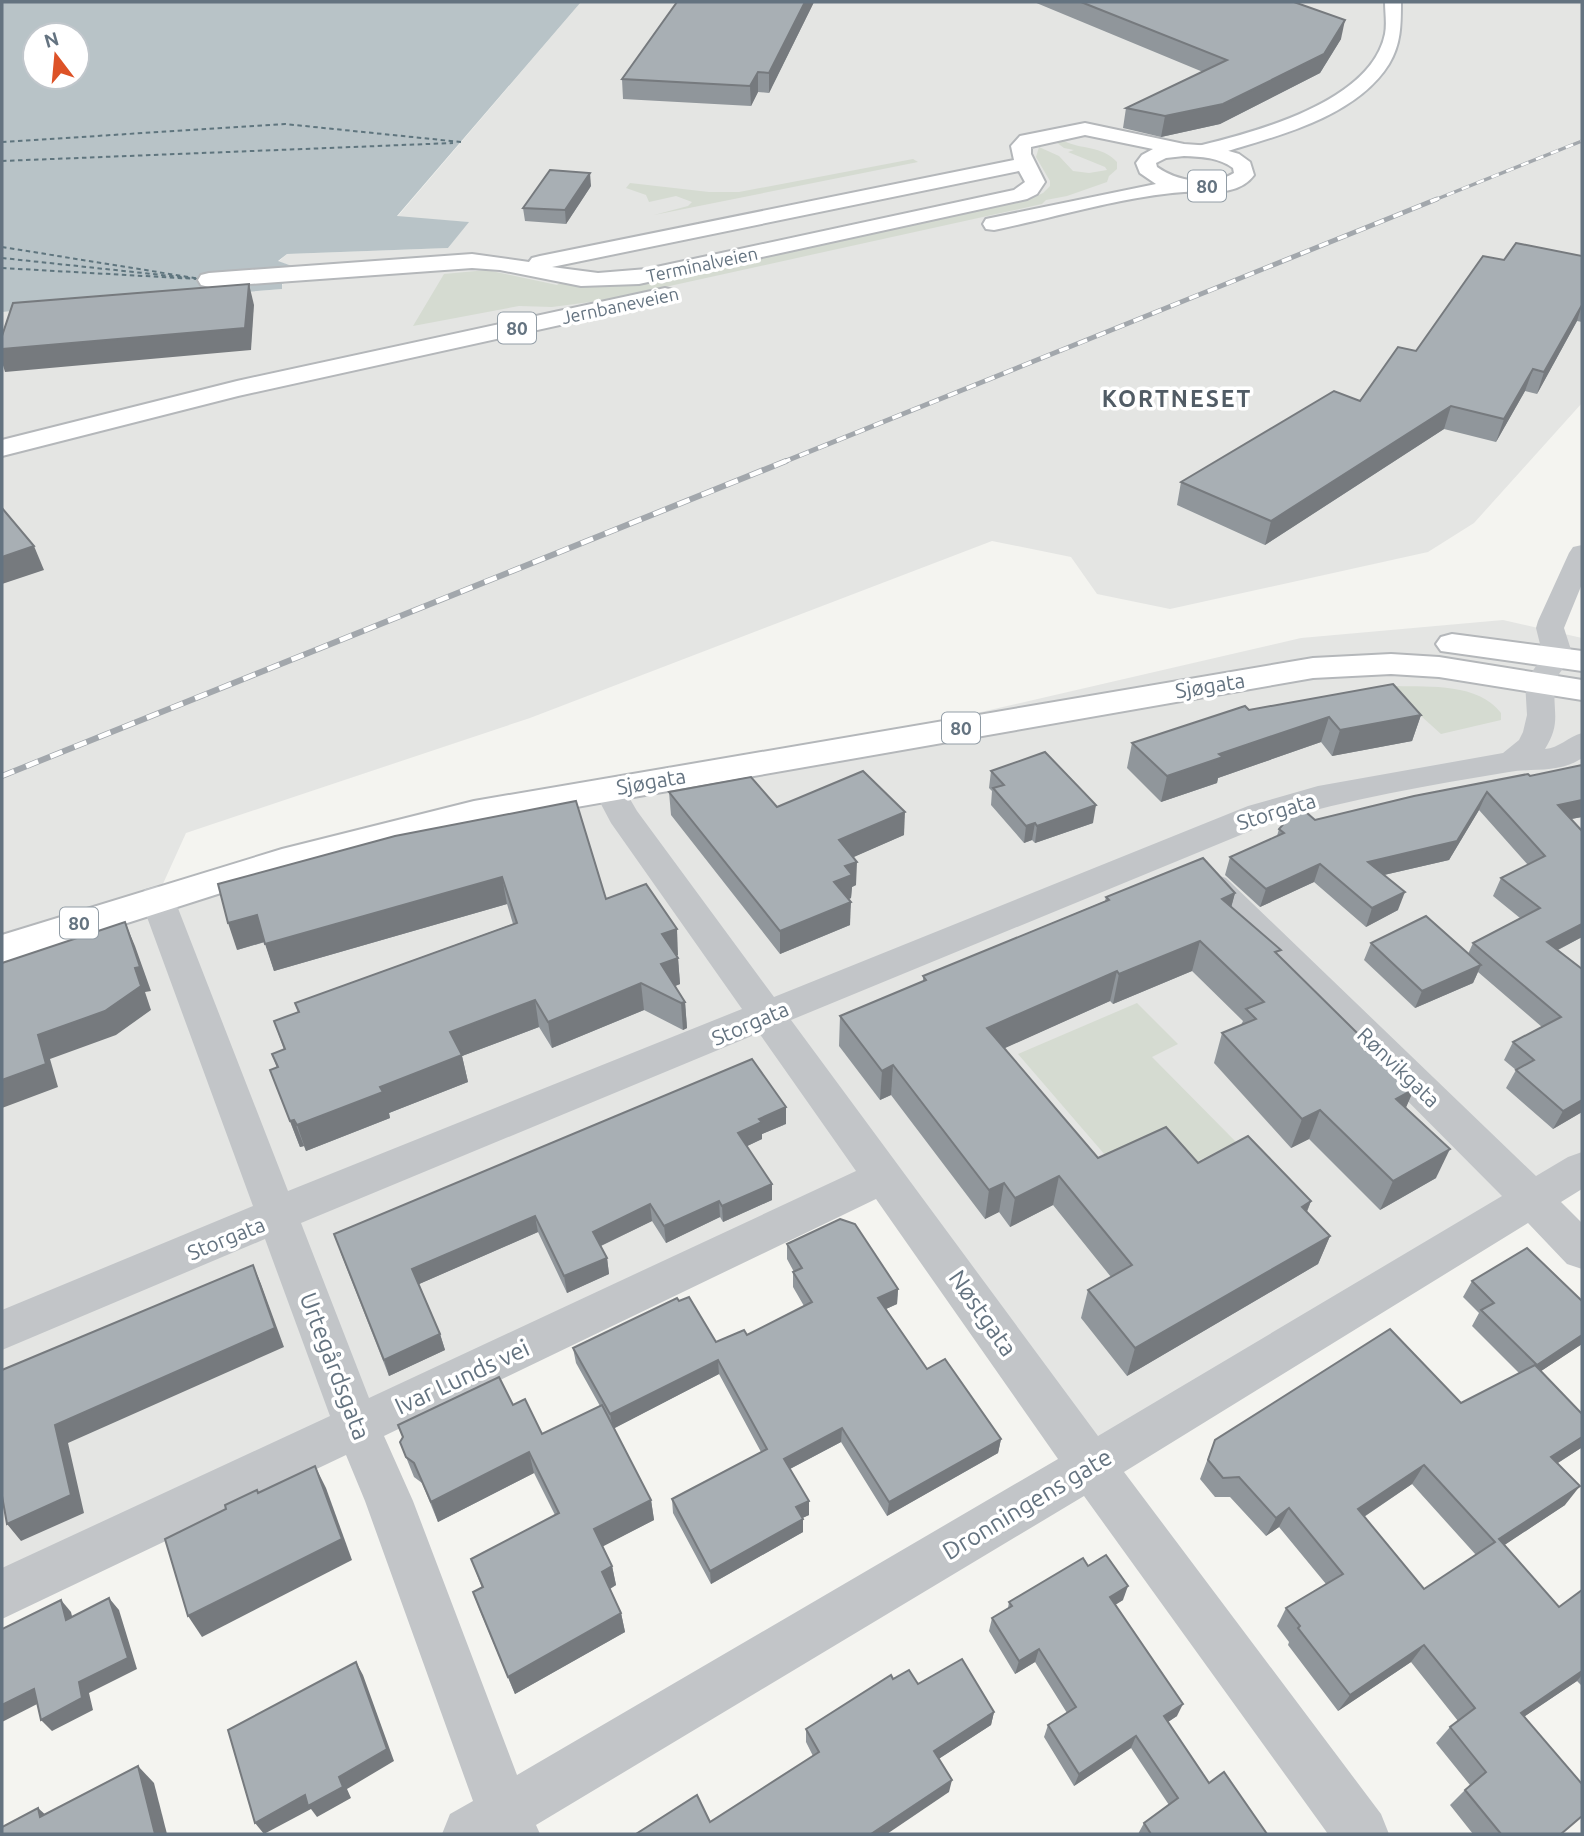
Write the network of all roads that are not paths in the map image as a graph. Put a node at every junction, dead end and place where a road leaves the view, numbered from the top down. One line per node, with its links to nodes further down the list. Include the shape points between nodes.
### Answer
1 (1394, 2): 2 (main road, Jernbaneveien, via 1394,34 1384,59 1359,88)
2 (1316, 114): 4 (main road, Jernbaneveien, via 1245,141); 6 (main road, Jernbaneveien)
3 (1085, 129): 4 (main road, 80); 5 (main road, 80, via 1104,136); 7 (main road, 80, via 1027,140 1020,150)
4 (1192, 150): 5 (main road, Jernbaneveien / 80, via 1158,154); 6 (main road, 80, via 1232,158)
5 (1147, 166): 8 (main road, Jernbaneveien / 80, via 1172,182); 9 (main road, Jernbaneveien / 80, via 1111,190)
6 (1243, 166): 8 (main road, Jernbaneveien / 80, via 1244,174 1233,182)
7 (1030, 173): 10 (main road); 10 (main road, Terminalveien, via 1030,190 1007,199 648,276 579,279)
8 (1199, 186): 9 (main road, Jernbaneveien / 80, via 1148,191)
9 (1035, 215): 12 (main road, Jernbaneveien / 80, via 237,389)
10 (524, 267): 11 (main road, Terminalveien, via 472,261)
11 (209, 280)
12 (2, 448)
13 (1582, 553): 14 (street, via 1550,628)
14 (1574, 664): 15 (main road, Sjøgata / 80, via 1457,644 1414,643); 16 (street)
15 (1313, 668): 16 (main road, Sjøgata / 80, via 1391,664); 20 (main road, Sjøgata / 80)
16 (1539, 682): 17 (main road, Sjøgata / 80); 19 (street, via 1542,715 1538,732 1532,745)
17 (1582, 690)
18 (1582, 743): 19 (street, Storgata, via 1561,758)
19 (1513, 761): 24 (street, Storgata, via 1318,797 1259,814)
20 (609, 789): 22 (main road, Sjøgata / 80, via 378,834); 24 (street, Nøstgata, via 623,815)
21 (1213, 886): 27 (street, Rønvikgata)
22 (156, 898): 23 (main road, Sjøgata / 80); 28 (street, Urtegårdsgata)
23 (2, 948)
24 (769, 1014): 26 (street, Nøstgata); 28 (street, Storgata)
25 (1582, 1169): 27 (street, Dronningens gate)
26 (885, 1176): 31 (street, Ivar Lunds vei); 32 (street, Nøstgata)
27 (1531, 1200): 29 (street, Rønvikgata); 32 (street, Dronningens gate)
28 (277, 1216): 30 (street, Storgata); 31 (street, Urtegårdsgata)
29 (1582, 1251)
30 (2, 1330)
31 (357, 1427): 33 (street, Ivar Lunds vei); 34 (street, Urtegårdsgata, via 389,1501)
32 (1091, 1466): 34 (street, Dronningens gate); 35 (street, Nøstgata)
33 (2, 1594)
34 (496, 1827)
35 (1361, 1834)

